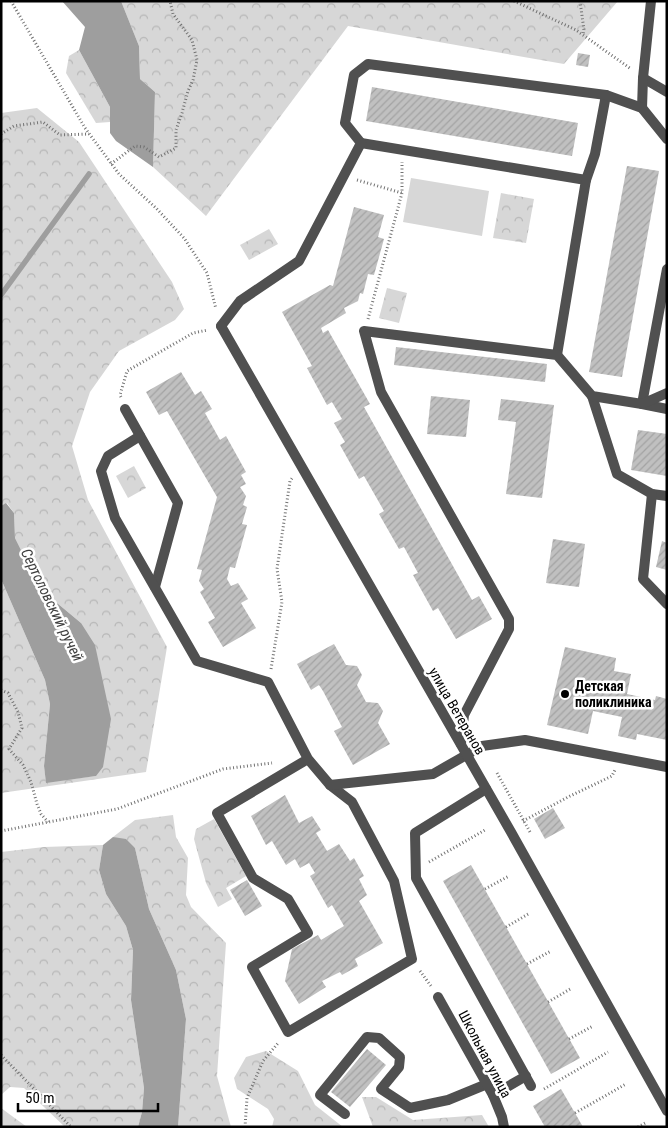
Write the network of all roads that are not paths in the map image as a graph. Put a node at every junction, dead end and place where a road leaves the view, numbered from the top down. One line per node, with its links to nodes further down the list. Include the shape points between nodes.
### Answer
1 (651, 1): 2 (street)
2 (643, 78): 3 (street); 5 (street)
3 (667, 92)
4 (606, 94): 5 (street); 7 (street, via 368,64 354,75 344,123); 8 (street, via 595,154)
5 (642, 108): 6 (street)
6 (667, 139)
7 (361, 143): 8 (street); 21 (street, улица Ветеранов, via 299,262 240,301 221,326)
8 (586, 180): 10 (street)
9 (667, 269): 13 (street)
10 (557, 355): 12 (street); 21 (street, via 364,331 381,392 509,619 509,629 464,715)
11 (667, 393): 13 (street)
12 (592, 396): 13 (street); 17 (street, via 617,474)
13 (642, 404): 15 (street)
14 (125, 409): 16 (street)
15 (667, 409)
16 (140, 436): 19 (street, via 178,503); 19 (street, via 108,456 101,471 115,518)
17 (652, 494): 18 (street); 20 (street, via 643,579)
18 (667, 496)
19 (154, 587): 23 (street, via 198,660 268,682)
20 (667, 604)
21 (461, 744): 22 (street, улица Ветеранов)
22 (467, 755): 24 (street, via 482,746 525,740); 25 (street, via 433,774); 26 (street, улица Ветеранов)
23 (308, 759): 25 (street); 25 (street, via 217,813 253,878 288,899 308,933 252,967 288,1032 412,959 394,881 352,802)
24 (667, 767)
25 (330, 785)
26 (486, 789): 28 (street, via 415,833 416,878); 32 (street, улица Ветеранов)
27 (438, 997): 29 (street, Школьная улица)
28 (526, 1076): 30 (street); 31 (street)
29 (487, 1084): 31 (street, Школьная улица); 34 (street, via 448,1100 410,1108 381,1089 399,1067 400,1057 379,1038 368,1037 320,1094)
30 (532, 1086)
31 (493, 1095): 35 (street, Школьная улица)
32 (664, 1099): 33 (street, улица Ветеранов)
33 (667, 1111)
34 (345, 1114)
35 (504, 1127)

